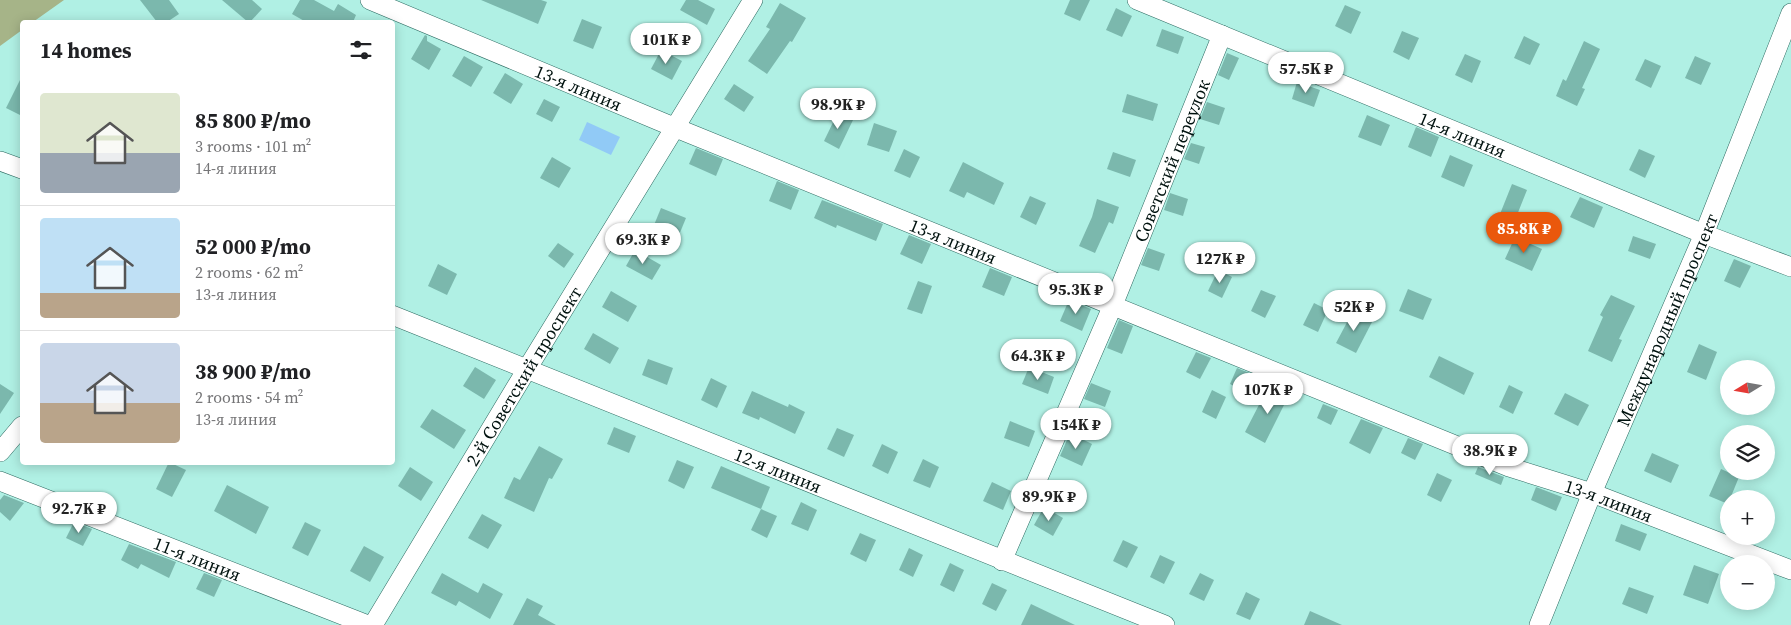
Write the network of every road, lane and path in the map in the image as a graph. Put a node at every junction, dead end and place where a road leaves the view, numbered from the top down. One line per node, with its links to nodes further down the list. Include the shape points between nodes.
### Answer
1 (370, 0): 6 (street, 13-я линия)
2 (754, 0): 6 (street, 2-й Советский проспект)
3 (1137, 0): 5 (street, 14-я линия)
4 (1791, 13): 9 (street, Международный проспект)
5 (1222, 35): 9 (street, 14-я линия); 11 (street, Советский переулок)
6 (676, 128): 11 (street, 13-я линия); 13 (street, 2-й Советский проспект)
7 (0, 161): 8 (street)
8 (20, 168)
9 (1704, 234): 10 (street, 14-я линия); 17 (street, Международный проспект)
10 (1791, 267)
11 (1113, 305): 17 (street, 13-я линия, via 1509,467); 18 (street, Советский переулок)
12 (395, 316): 13 (street, 12-я линия)
13 (527, 369): 18 (street, 12-я линия); 21 (street, 2-й Советский проспект)
14 (20, 428): 15 (street)
15 (0, 452)
16 (0, 481): 20 (street, 11-я линия)
17 (1592, 493): 19 (street, 13-я линия); 23 (street, Международный проспект)
18 (1002, 560): 22 (street, 12-я линия)
19 (1791, 570)
20 (368, 625)
21 (373, 625)
22 (1165, 625)
23 (1539, 625)

